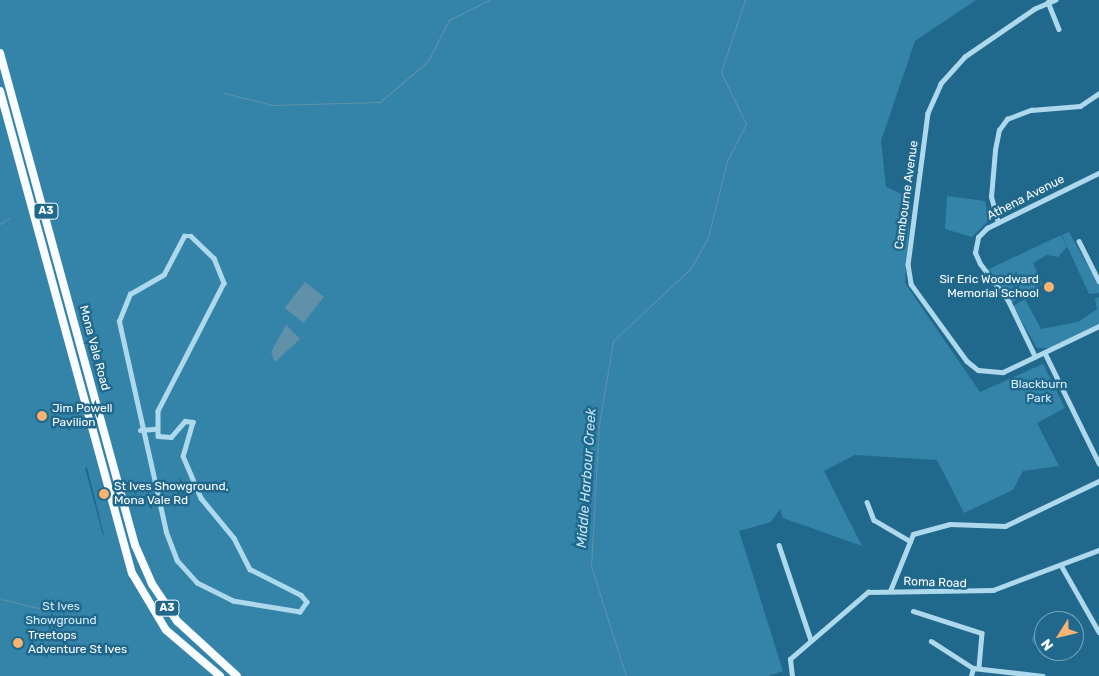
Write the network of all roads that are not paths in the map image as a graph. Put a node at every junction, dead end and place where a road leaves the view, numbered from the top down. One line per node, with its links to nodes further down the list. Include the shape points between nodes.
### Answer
1 (1056, 0): 2 (street, Cambourne Avenue)
2 (1048, 2): 3 (street); 13 (street, Cambourne Avenue, via 965,57 940,84 928,113 908,264 911,284 967,362 978,370 1004,372)
3 (1059, 29)
4 (0, 54): 32 (highway, Mona Vale Road / A3, via 135,544 152,584 176,621)
5 (0, 91): 31 (highway, Mona Vale Road / A3, via 132,573 166,630)
6 (1099, 93): 8 (street, via 1080,106 1031,110 1007,120 999,130 991,197)
7 (1099, 173): 8 (street, Athena Avenue)
8 (998, 223): 13 (street, Athena Avenue, via 978,238 976,253 1008,301)
9 (1079, 241): 10 (street)
10 (1099, 281)
11 (1099, 326): 12 (street, Cambourne Avenue)
12 (1045, 353): 13 (street, Cambourne Avenue); 16 (street)
13 (1036, 357)
14 (156, 429): 15 (street); 15 (street, via 162,401 224,283 214,258 191,236 180,241 164,274 130,294 121,311 121,342); 15 (street, via 164,440 185,420 193,422 183,456 201,498 234,538 250,569 301,595 306,608 292,611 233,601 186,574 166,532)
15 (140, 430)
16 (1099, 463)
17 (1099, 481): 19 (street, via 1005,526 950,524 914,534)
18 (867, 502): 19 (street, via 874,520)
19 (910, 541): 23 (street)
20 (779, 545): 27 (street)
21 (1099, 550): 22 (street, Roma Road)
22 (1061, 564): 23 (street, Roma Road, via 978,593); 25 (street)
23 (890, 591): 27 (street, Roma Road, via 868,592)
24 (913, 611): 30 (street, via 982,633)
25 (1097, 625): 26 (street)
26 (1099, 632)
27 (811, 640): 33 (street, Roma Road, via 789,662)
28 (931, 641): 29 (street)
29 (973, 668): 30 (street); 34 (street)
30 (979, 668): 35 (street)
31 (220, 676)
32 (237, 676)
33 (792, 676)
34 (971, 676)
35 (1043, 676)

